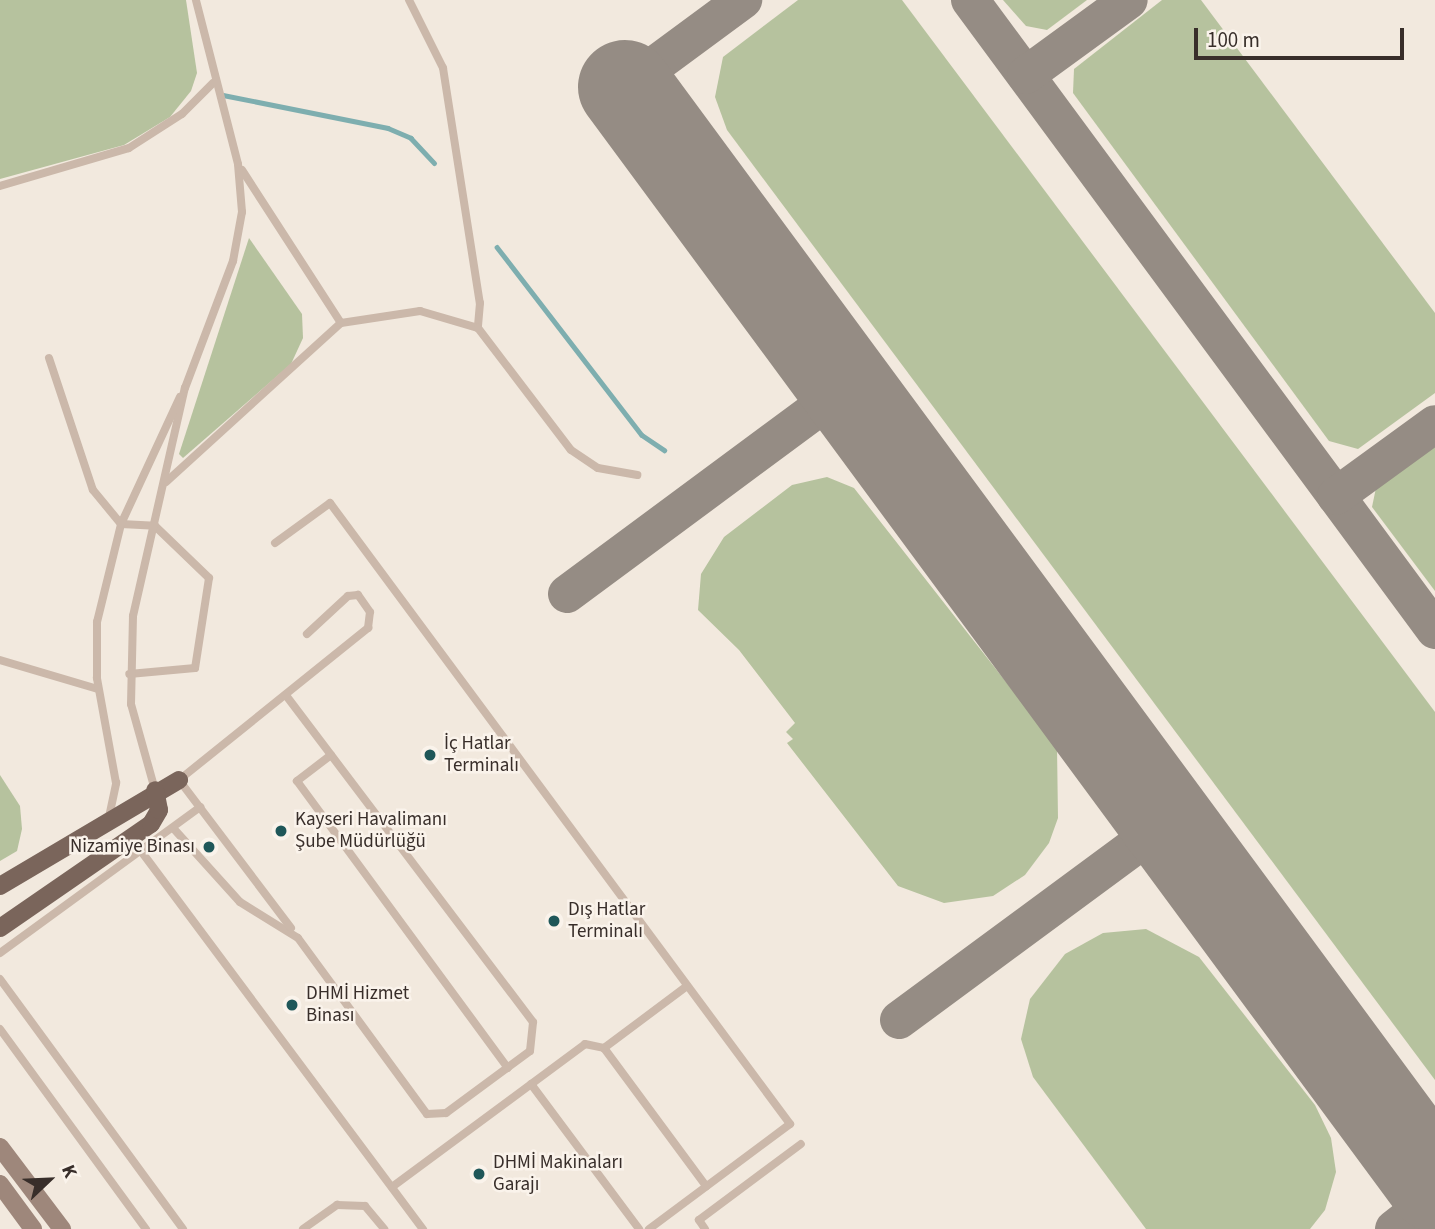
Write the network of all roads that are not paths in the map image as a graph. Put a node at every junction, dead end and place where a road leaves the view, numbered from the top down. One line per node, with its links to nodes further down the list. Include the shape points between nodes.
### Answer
1 (196, 0): 3 (lane)
2 (409, 0): 7 (lane, via 443,68 480,303)
3 (214, 83): 4 (lane); 5 (lane, via 138,143)
4 (238, 164): 6 (lane); 9 (lane, via 237,244)
5 (0, 186)
6 (341, 323): 7 (lane, via 420,311); 11 (lane)
7 (478, 328): 10 (lane, via 571,450 598,468)
8 (49, 358): 12 (lane, via 93,490)
9 (185, 388): 11 (lane); 12 (lane)
10 (637, 475)
11 (166, 482): 13 (lane)
12 (121, 524): 13 (lane); 18 (lane, via 97,622)
13 (155, 526): 17 (lane, via 133,616); 17 (lane, via 209,578 195,668)
14 (275, 543): 32 (lane, via 330,503)
15 (307, 635): 19 (lane, via 348,596 358,596 370,612 368,628)
16 (0, 660): 18 (lane)
17 (129, 674): 22 (lane, via 135,726)
18 (98, 690): 24 (lane, via 116,783)
19 (286, 695): 20 (lane); 21 (lane)
20 (331, 755): 35 (lane, via 533,1022 533,1046); 35 (lane, via 298,780)
21 (179, 780): 22 (main road); 23 (lane)
22 (155, 790): 24 (main road); 28 (main road, via 159,810 151,824)
23 (200, 807): 25 (lane); 29 (lane)
24 (109, 817): 27 (main road)
25 (174, 829): 26 (lane); 29 (lane, via 240,902)
26 (141, 851): 30 (lane); 41 (lane)
27 (0, 886)
28 (0, 928)
29 (298, 938): 35 (lane, via 427,1114 446,1113)
30 (0, 953)
31 (0, 979): 45 (lane)
32 (687, 986): 34 (lane); 40 (lane, via 790,1124)
33 (0, 1029): 44 (lane)
34 (604, 1048): 36 (lane, via 586,1044); 40 (lane)
35 (508, 1068)
36 (531, 1084): 41 (lane); 49 (lane)
37 (801, 1144): 51 (lane, via 699,1220)
38 (0, 1147): 43 (main road)
39 (0, 1184): 42 (main road)
40 (706, 1186): 50 (lane)
41 (392, 1187): 48 (lane)
42 (33, 1229)
43 (62, 1229)
44 (146, 1229)
45 (183, 1229)
46 (303, 1229): 47 (lane, via 337,1205 365,1206)
47 (384, 1229)
48 (423, 1229)
49 (639, 1229)
50 (649, 1229)
51 (705, 1229)

